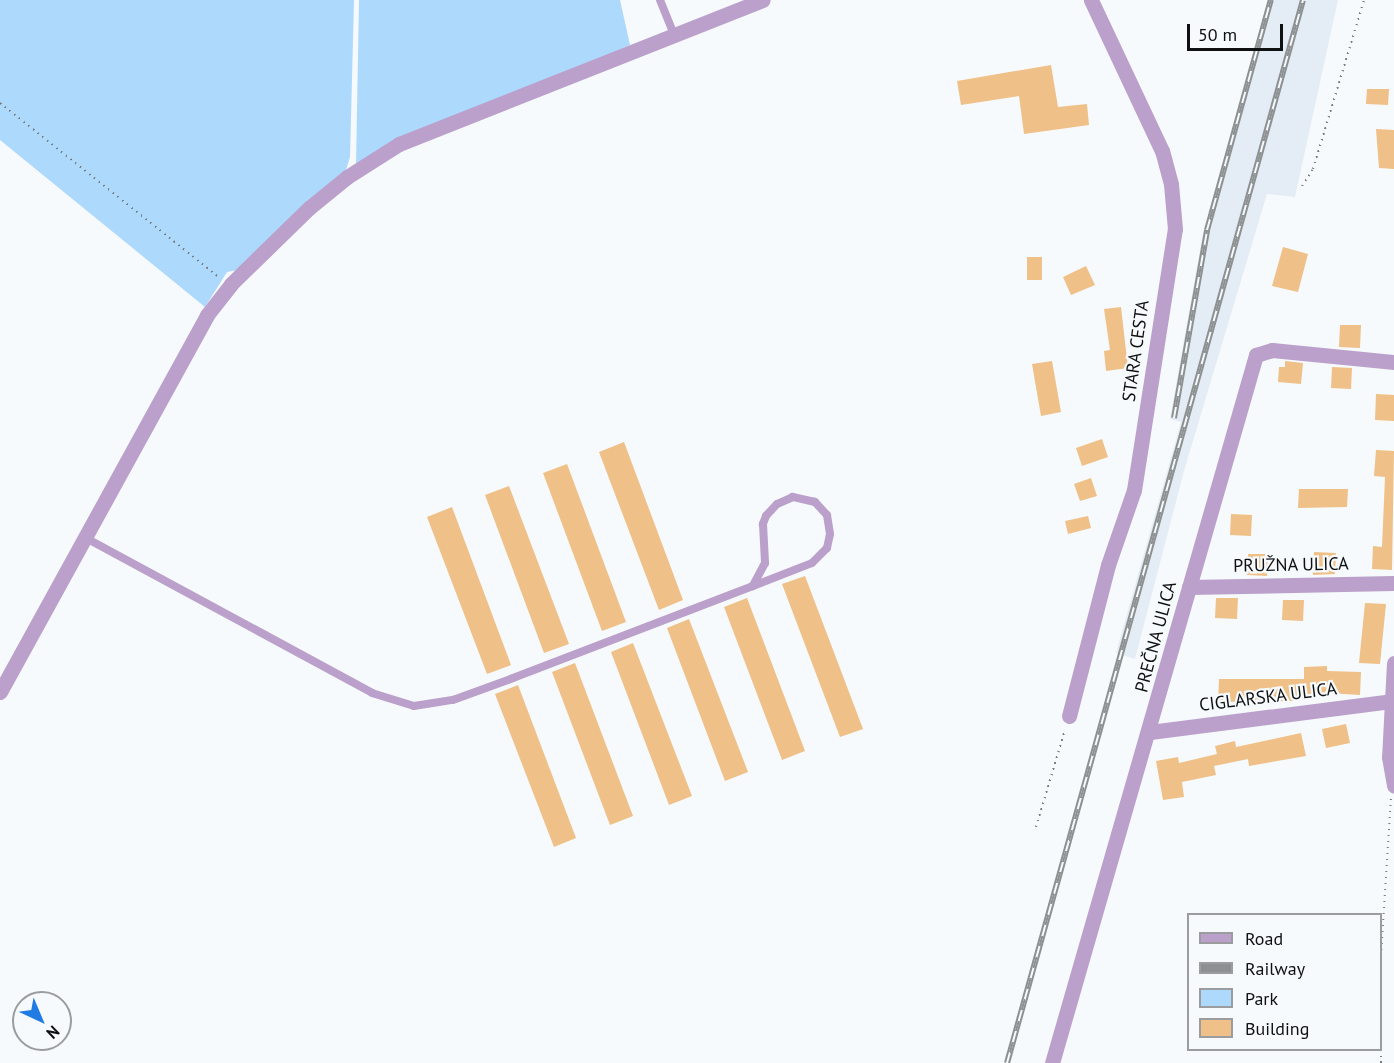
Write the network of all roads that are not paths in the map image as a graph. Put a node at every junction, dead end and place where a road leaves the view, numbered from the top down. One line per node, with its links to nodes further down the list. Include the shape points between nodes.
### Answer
1 (660, 0): 4 (lane)
2 (763, 0): 4 (street)
3 (1091, 0): 13 (street, STARA CESTA, via 1162,151 1172,184 1175,229 1134,490 1108,565)
4 (674, 33): 6 (street, via 399,144 347,177 309,208 229,286 207,315)
5 (1394, 362): 9 (street, PREČNA ULICA, via 1272,350 1257,355)
6 (84, 537): 8 (lane, via 372,693 414,706 453,700); 11 (street)
7 (1394, 583): 9 (street, PRUŽNA ULICA)
8 (753, 586): 8 (lane, via 821,556 829,542 830,524 815,502 793,497 771,509 763,524 765,563)
9 (1189, 586): 14 (street, PREČNA ULICA)
10 (1394, 673): 12 (street)
11 (0, 692)
12 (1390, 701): 14 (street, CIGLARSKA ULICA); 15 (street)
13 (1069, 716)
14 (1150, 732): 16 (street, PREČNA ULICA)
15 (1393, 786)
16 (1052, 1063)

